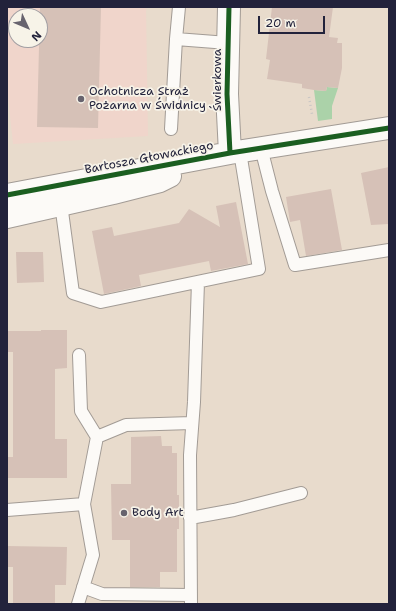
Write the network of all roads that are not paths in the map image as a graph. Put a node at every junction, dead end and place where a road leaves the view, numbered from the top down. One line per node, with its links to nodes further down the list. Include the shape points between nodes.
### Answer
1 (179, 7): 3 (lane)
2 (229, 7): 4 (street, Świerkowa)
3 (176, 39): 4 (lane); 6 (lane)
4 (228, 43): 7 (street, Świerkowa, via 227,94)
5 (389, 128): 7 (street, Bartosza Głowackiego)
6 (171, 129)
7 (243, 151): 8 (street, Bartosza Głowackiego); 12 (lane, via 272,191 295,265); 13 (lane, via 259,269)
8 (204, 158): 9 (street, Bartosza Głowackiego); 10 (street, Bartosza Głowackiego, via 160,181)
9 (7, 195)
10 (60, 204): 11 (street, Bartosza Głowackiego); 13 (lane, via 73,293 101,302)
11 (7, 217)
12 (389, 250)
13 (198, 282): 15 (lane)
14 (79, 355): 16 (lane, via 81,411)
15 (192, 423): 16 (lane, via 126,425); 20 (lane)
16 (97, 436): 18 (lane)
17 (301, 493): 20 (lane)
18 (84, 504): 19 (lane); 21 (lane, via 93,555)
19 (7, 510)
20 (190, 518): 22 (lane)
21 (83, 587): 22 (lane, via 102,594); 23 (lane)
22 (191, 600)
23 (78, 604)

